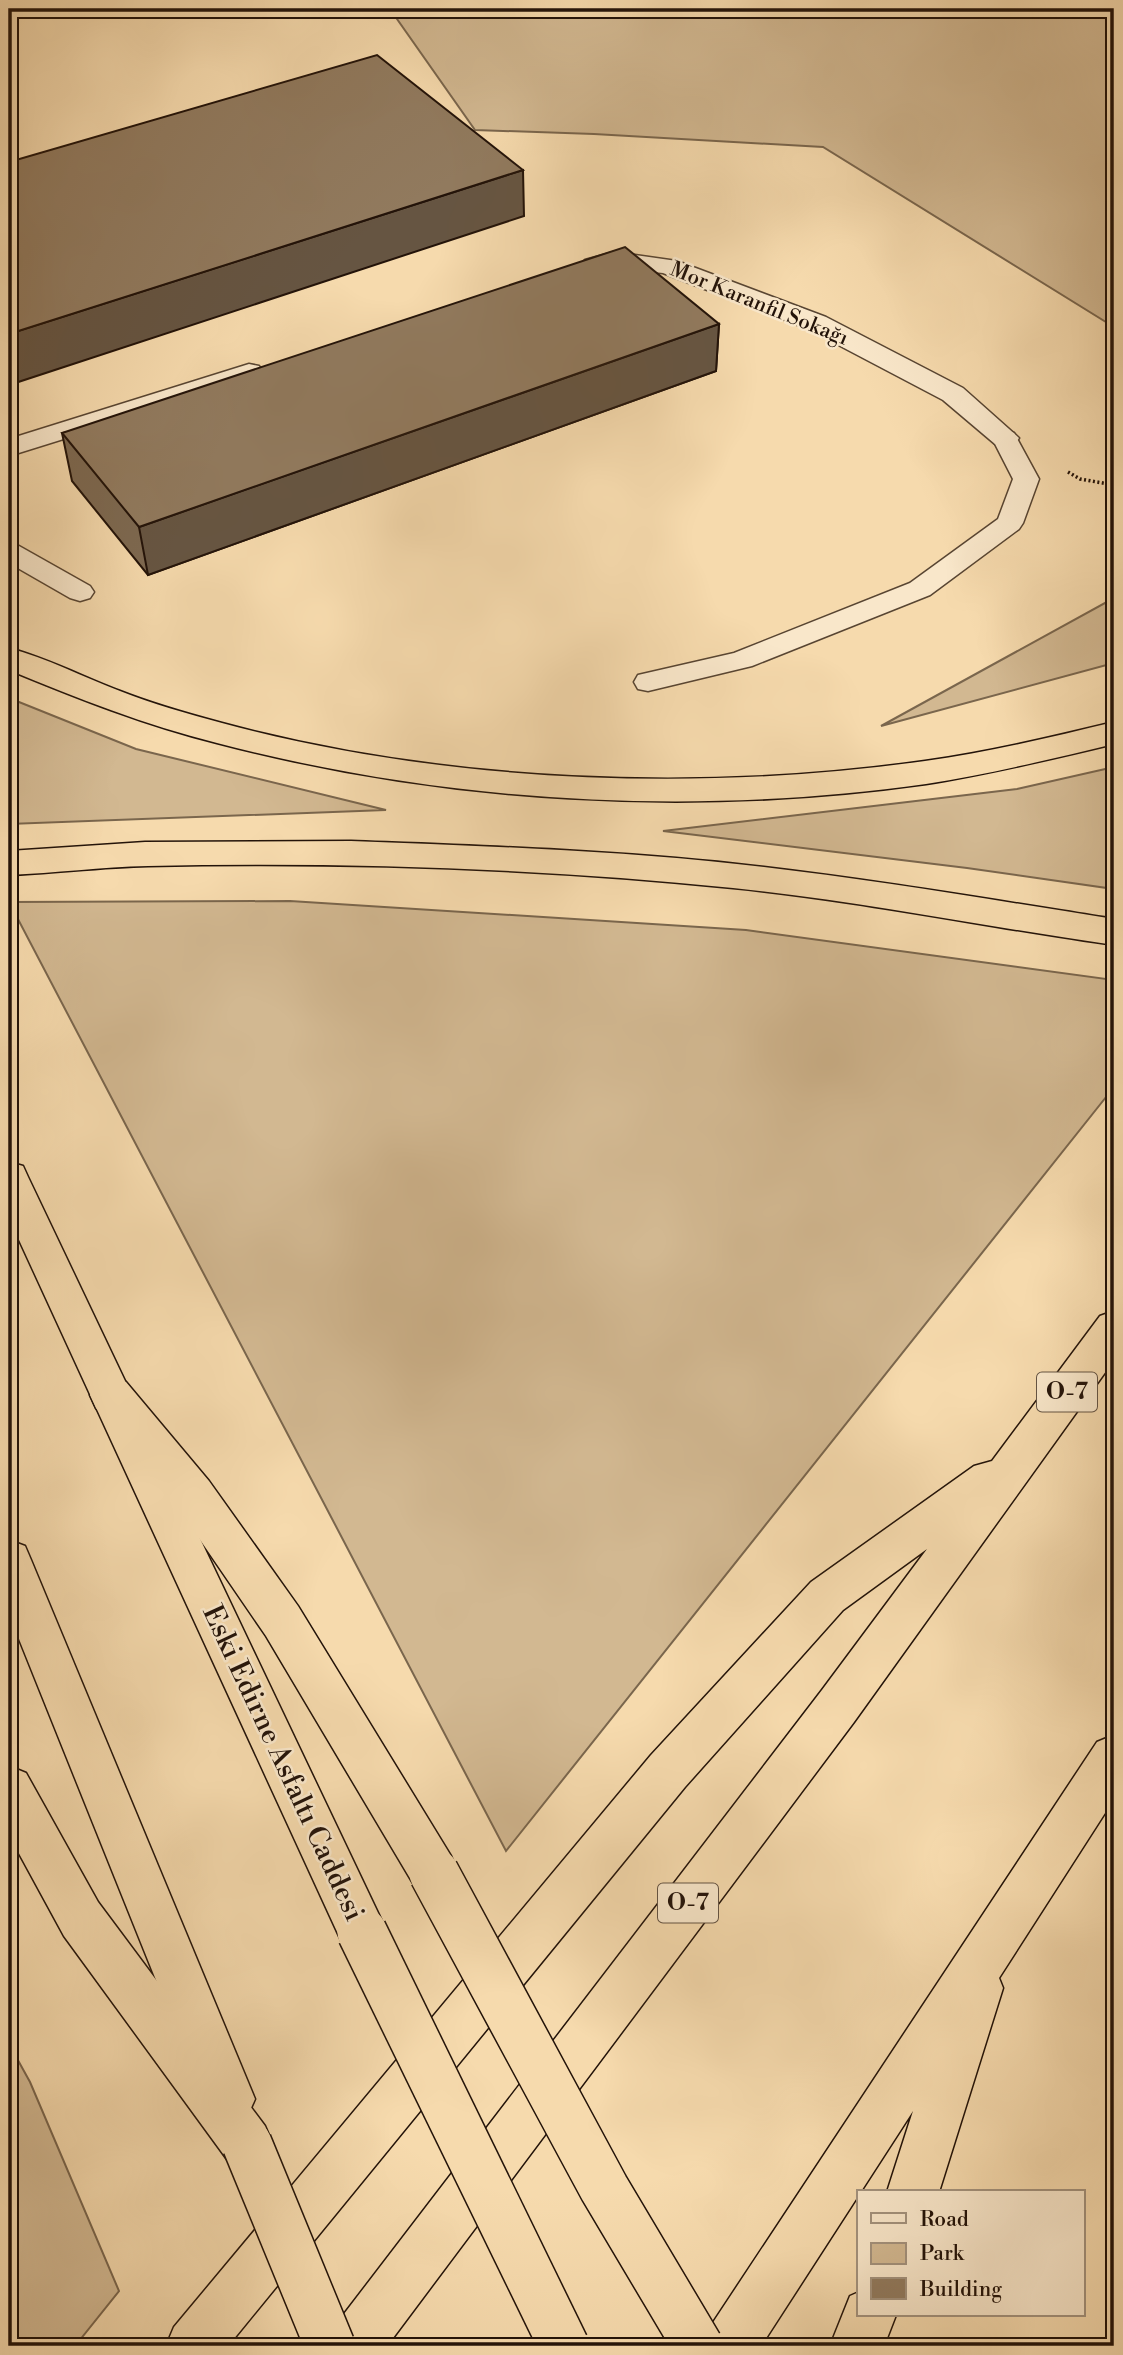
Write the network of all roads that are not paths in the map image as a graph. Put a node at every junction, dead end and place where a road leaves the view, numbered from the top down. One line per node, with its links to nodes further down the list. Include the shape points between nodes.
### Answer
1 (566, 272): 3 (street, Mor Karanfil Sokağı, via 614,260 668,266 830,330 953,394)
2 (274, 364): 4 (street)
3 (1005, 438): 8 (lane, via 1026,479 1010,523 920,589 743,660)
4 (9, 448)
5 (9, 552): 6 (lane)
6 (80, 592)
7 (9, 657): 9 (highway, via 135,708 276,747 486,781 605,790 808,785 900,776)
8 (648, 682)
9 (1114, 733)
10 (9, 863): 11 (highway, via 145,854 351,853 587,863 867,892)
11 (1114, 932)
12 (9, 1177): 14 (highway, Eski Edirne Asfaltı Caddesi)
13 (1114, 1328): 15 (highway, O-7)
14 (111, 1395): 26 (highway, Eski Edirne Asfaltı Caddesi, bridge, via 362,1932); 27 (highway, bridge, via 194,1496 282,1620 434,1873 604,2188)
15 (1019, 1457): 23 (highway, via 827,1596 668,1771); 25 (highway, O-7, via 838,1706)
16 (9, 1560): 20 (highway)
17 (1114, 1758): 19 (highway)
18 (9, 1789): 20 (highway, via 81,1919)
19 (993, 1941): 21 (highway); 28 (highway)
20 (247, 2144): 24 (highway, bridge)
21 (914, 2190)
22 (869, 2316): 29 (highway)
23 (193, 2346)
24 (330, 2346)
25 (354, 2346)
26 (564, 2346)
27 (698, 2346)
28 (729, 2346)
29 (857, 2346)

